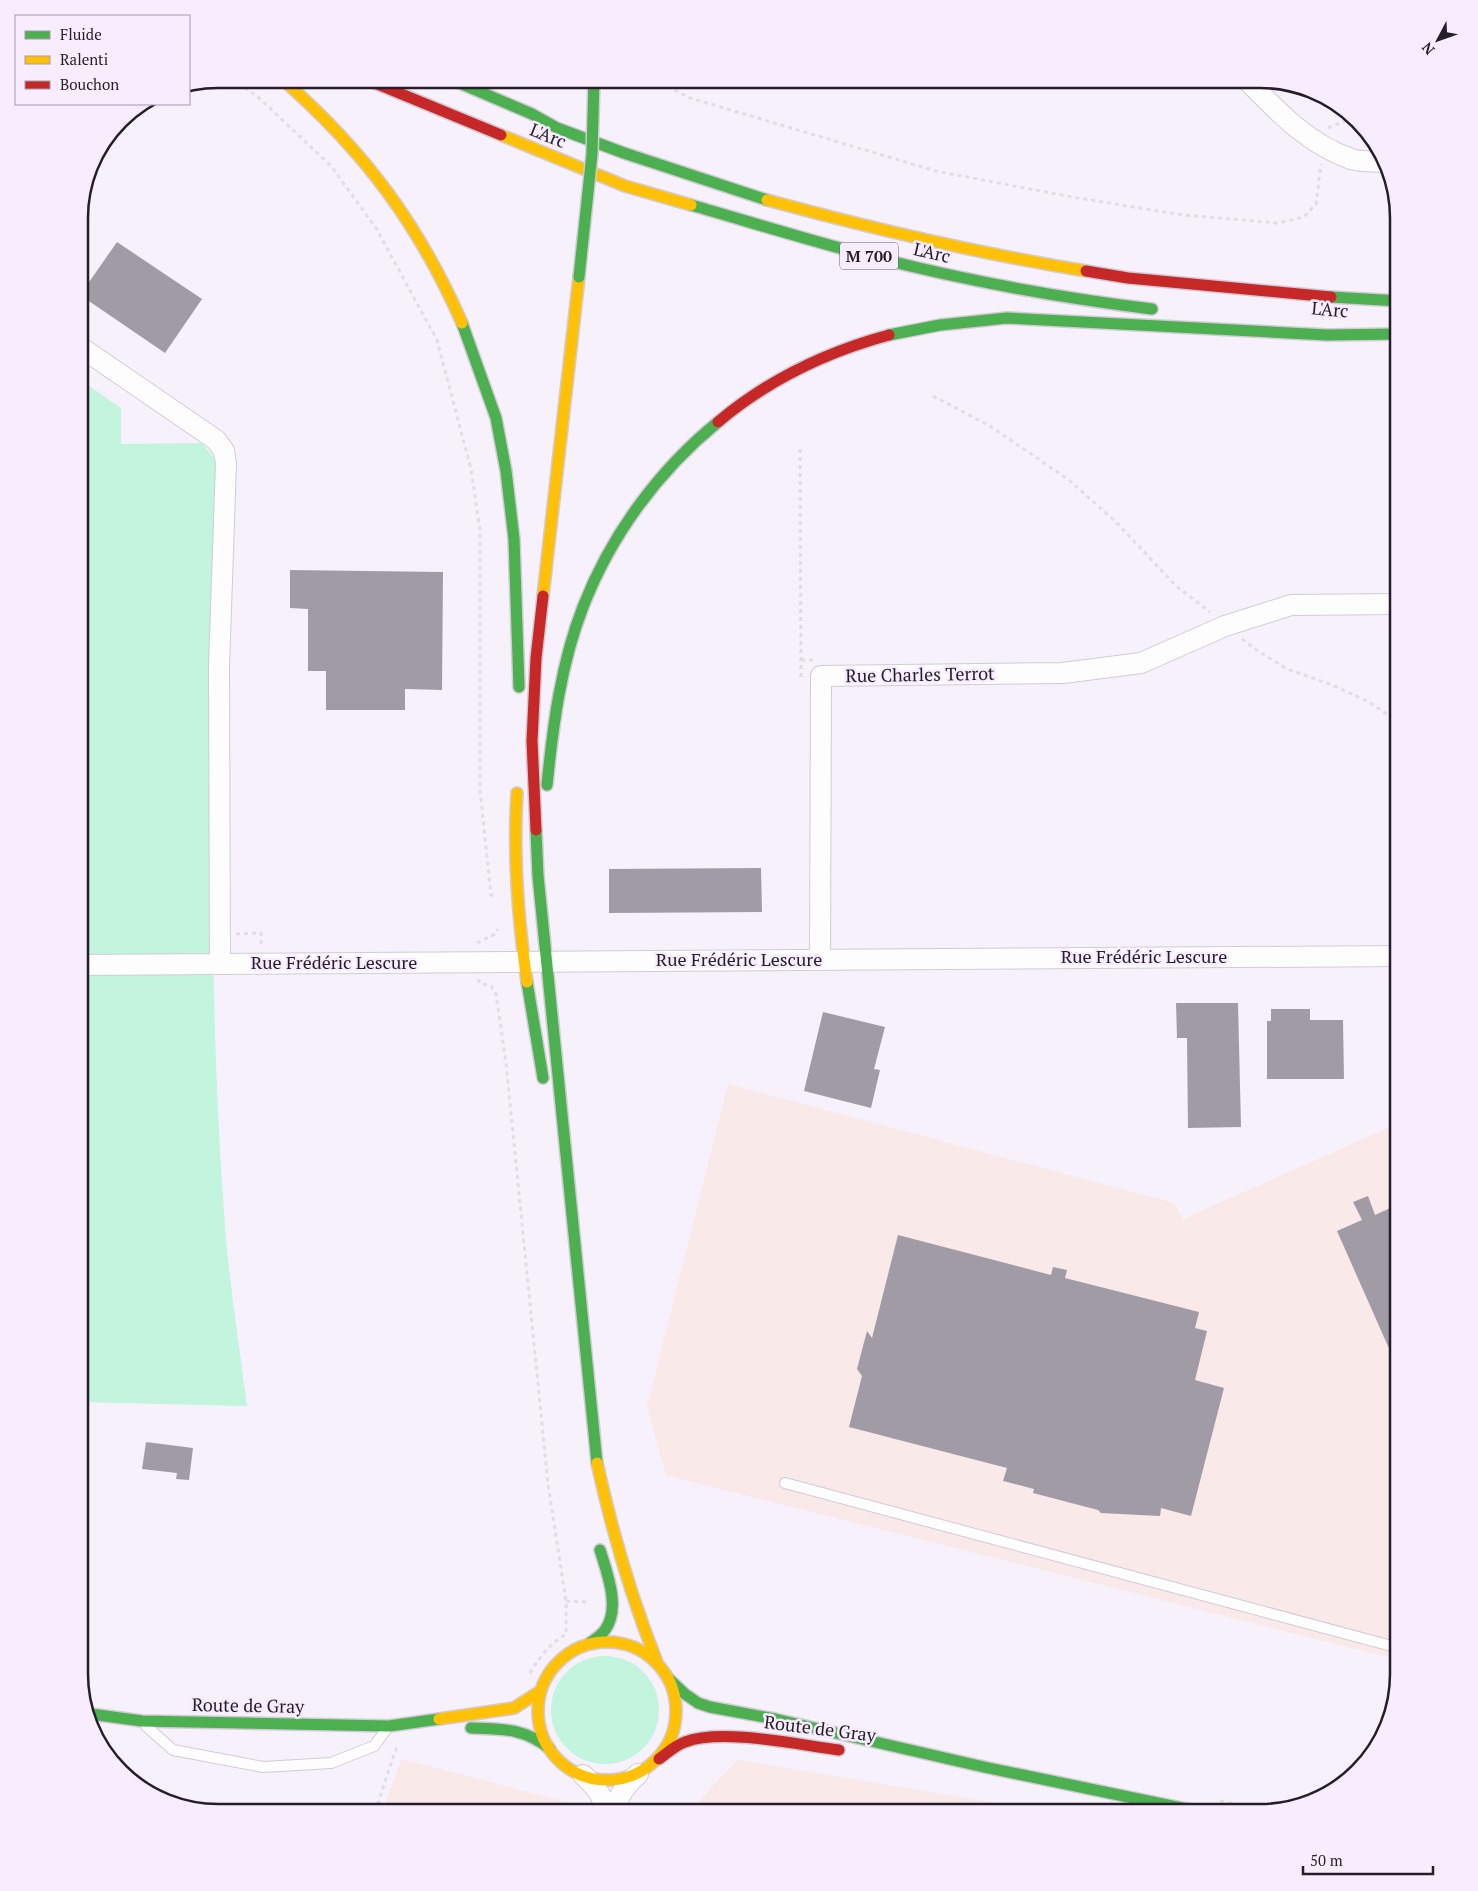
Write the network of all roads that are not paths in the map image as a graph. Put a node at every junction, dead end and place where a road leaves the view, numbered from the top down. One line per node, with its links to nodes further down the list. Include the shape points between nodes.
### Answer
1 (292, 88): 15 (main road, via 352,146 398,206 452,299 477,361 498,429 513,529 520,694)
2 (387, 88): 10 (main road, L'Arc / M 700, via 625,186 861,254 976,281 1093,302)
3 (471, 88): 9 (main road, L'Arc / M 700, via 556,128 624,153 749,195 866,227 1001,257 1128,278)
4 (594, 88): 19 (main road, bridge, via 593,148 536,658 532,741)
5 (1255, 88): 7 (street, via 1284,118 1320,144 1353,159)
6 (580, 125): 8 (main road)
7 (1378, 162)
8 (576, 180)
9 (1390, 300)
10 (1162, 310)
11 (1251, 320): 12 (main road, L'Arc)
12 (1390, 332)
13 (1390, 333): 19 (main road, via 1326,335 1007,318 958,322 871,339 834,352 770,384 719,420 669,468 624,527 594,583 573,639 554,725)
14 (88, 352): 24 (street, via 216,440 224,451 219,667)
15 (528, 601)
16 (1390, 604): 21 (street, Rue Charles Terrot, via 1291,605 1225,626 1141,663 1063,673 821,676)
17 (517, 780): 18 (main road)
18 (517, 874): 22 (main road, via 528,901 534,947 537,954); 23 (main road)
19 (538, 876): 22 (main road)
20 (1390, 956): 21 (street, Rue Frédéric Lescure)
21 (820, 959): 22 (street, Rue Frédéric Lescure)
22 (547, 961): 23 (street, Rue Frédéric Lescure); 27 (main road)
23 (525, 962): 24 (street, Rue Frédéric Lescure); 26 (main road); 27 (main road, via 539,981 551,1067)
24 (220, 964): 25 (street, Rue Frédéric Lescure)
25 (88, 965)
26 (545, 1092)
27 (560, 1093): 32 (main road, via 596,1457 608,1516)
28 (785, 1483): 31 (lane)
29 (597, 1536): 30 (main road, via 612,1613 606,1630)
30 (590, 1643): 32 (main road, via 621,1642 640,1649); 34 (main road, via 562,1657 548,1673)
31 (1390, 1646)
32 (657, 1662): 33 (main road)
33 (670, 1679): 42 (main road, via 676,1699 677,1720 670,1742); 43 (main road, Route de Gray, via 698,1703 710,1707)
34 (540, 1692): 37 (main road, Route de Gray, via 503,1711); 39 (main road, via 537,1715 542,1737)
35 (94, 1714): 36 (main road, Route de Gray)
36 (142, 1721): 38 (main road, Route de Gray); 38 (lane, via 172,1750 263,1767 331,1763 374,1746)
37 (404, 1725): 38 (main road, Route de Gray); 39 (main road, Route de Gray, via 522,1731)
38 (389, 1726)
39 (550, 1749): 45 (main road, via 572,1771)
40 (847, 1750): 42 (main road, Route de Gray, via 747,1738 704,1737 683,1742)
41 (876, 1754): 43 (main road, Route de Gray)
42 (657, 1760): 44 (main road)
43 (984, 1767): 48 (main road, Route de Gray)
44 (638, 1774): 45 (main road, via 616,1780); 47 (street, via 626,1785)
45 (582, 1775): 46 (street, via 599,1792)
46 (603, 1804)
47 (616, 1804)
48 (1162, 1804)

